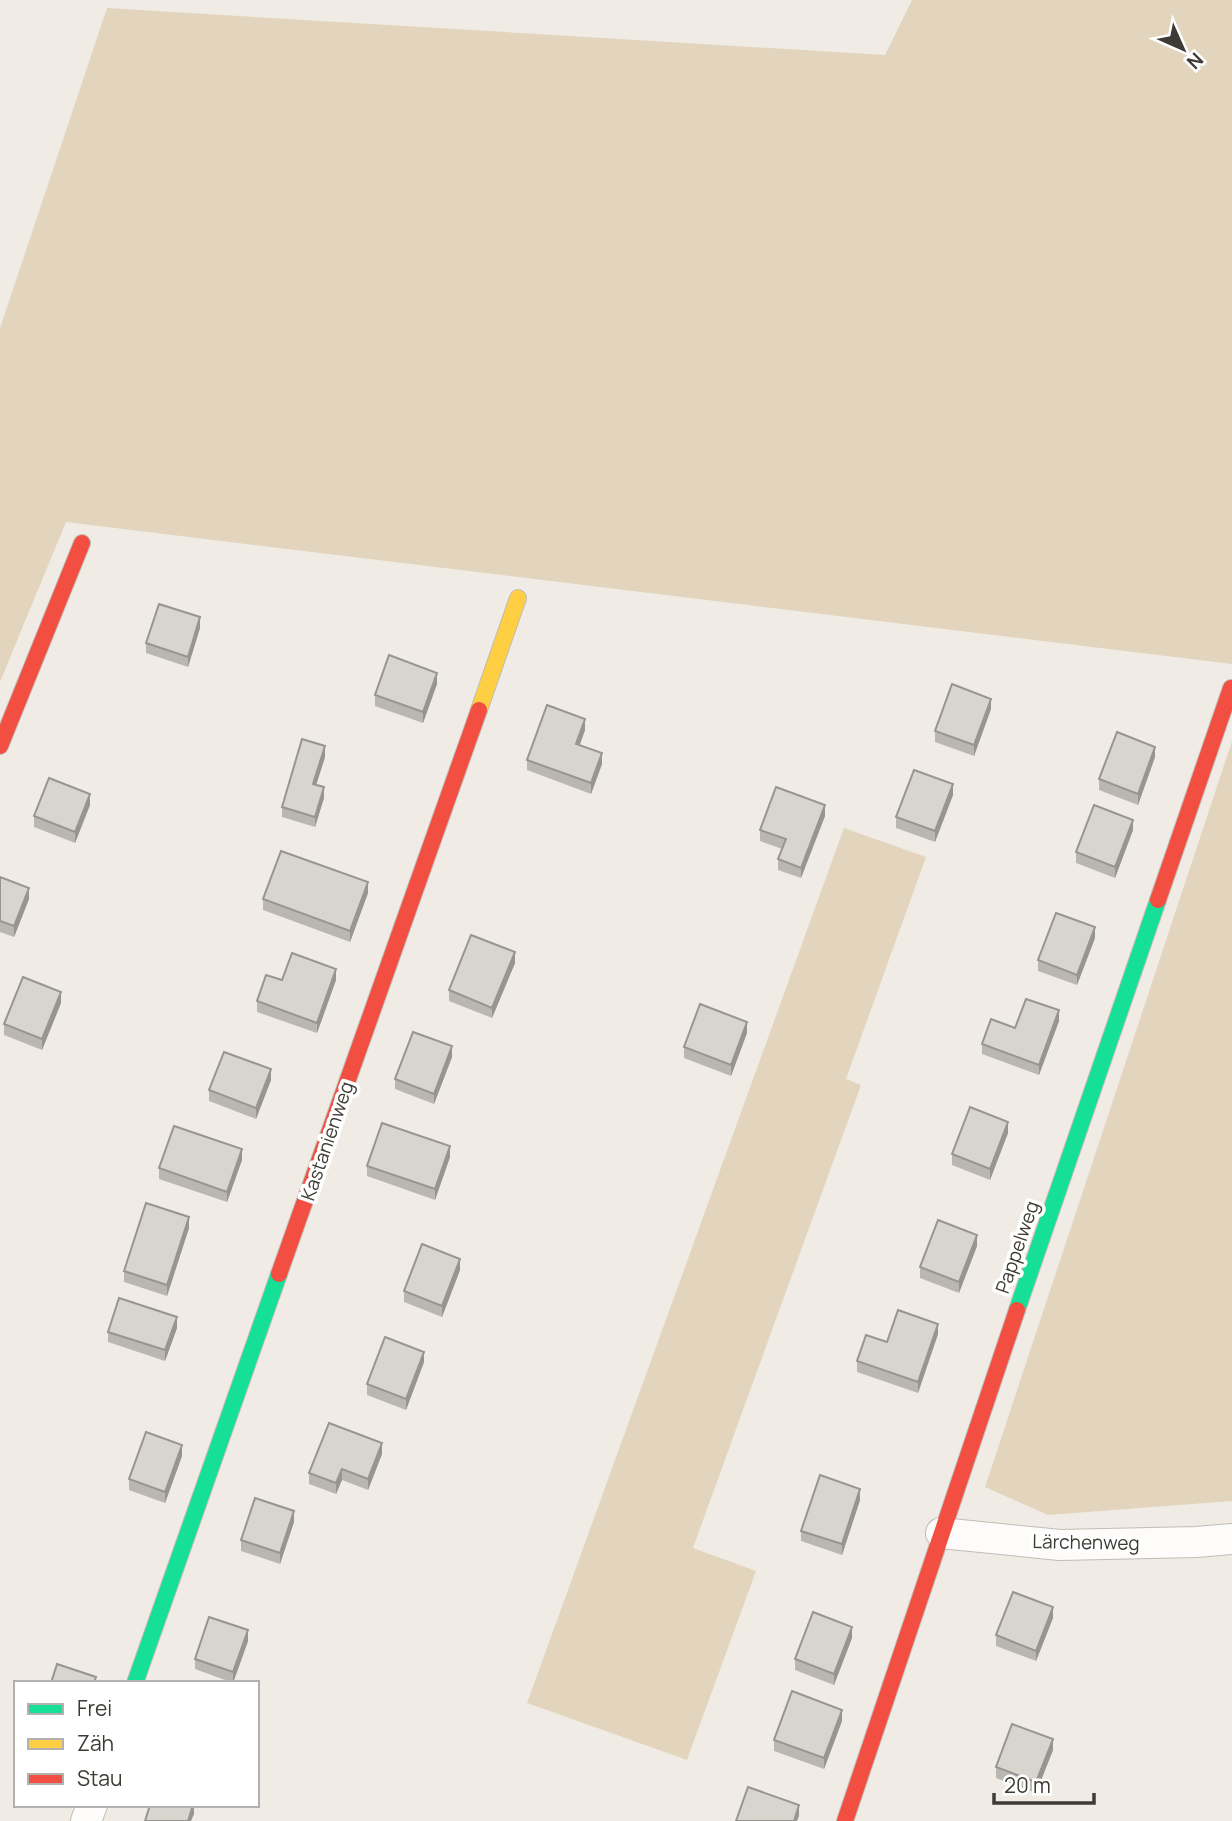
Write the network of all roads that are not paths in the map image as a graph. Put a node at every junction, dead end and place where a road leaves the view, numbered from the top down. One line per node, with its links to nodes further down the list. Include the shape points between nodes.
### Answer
1 (82, 543): 4 (street)
2 (518, 598): 7 (street, Kastanienweg)
3 (1231, 688): 5 (street, Pappelweg)
4 (0, 746)
5 (941, 1533): 6 (street, Lärchenweg, via 1060,1545); 8 (street, Pappelweg)
6 (1232, 1539)
7 (136, 1681)
8 (845, 1821)

